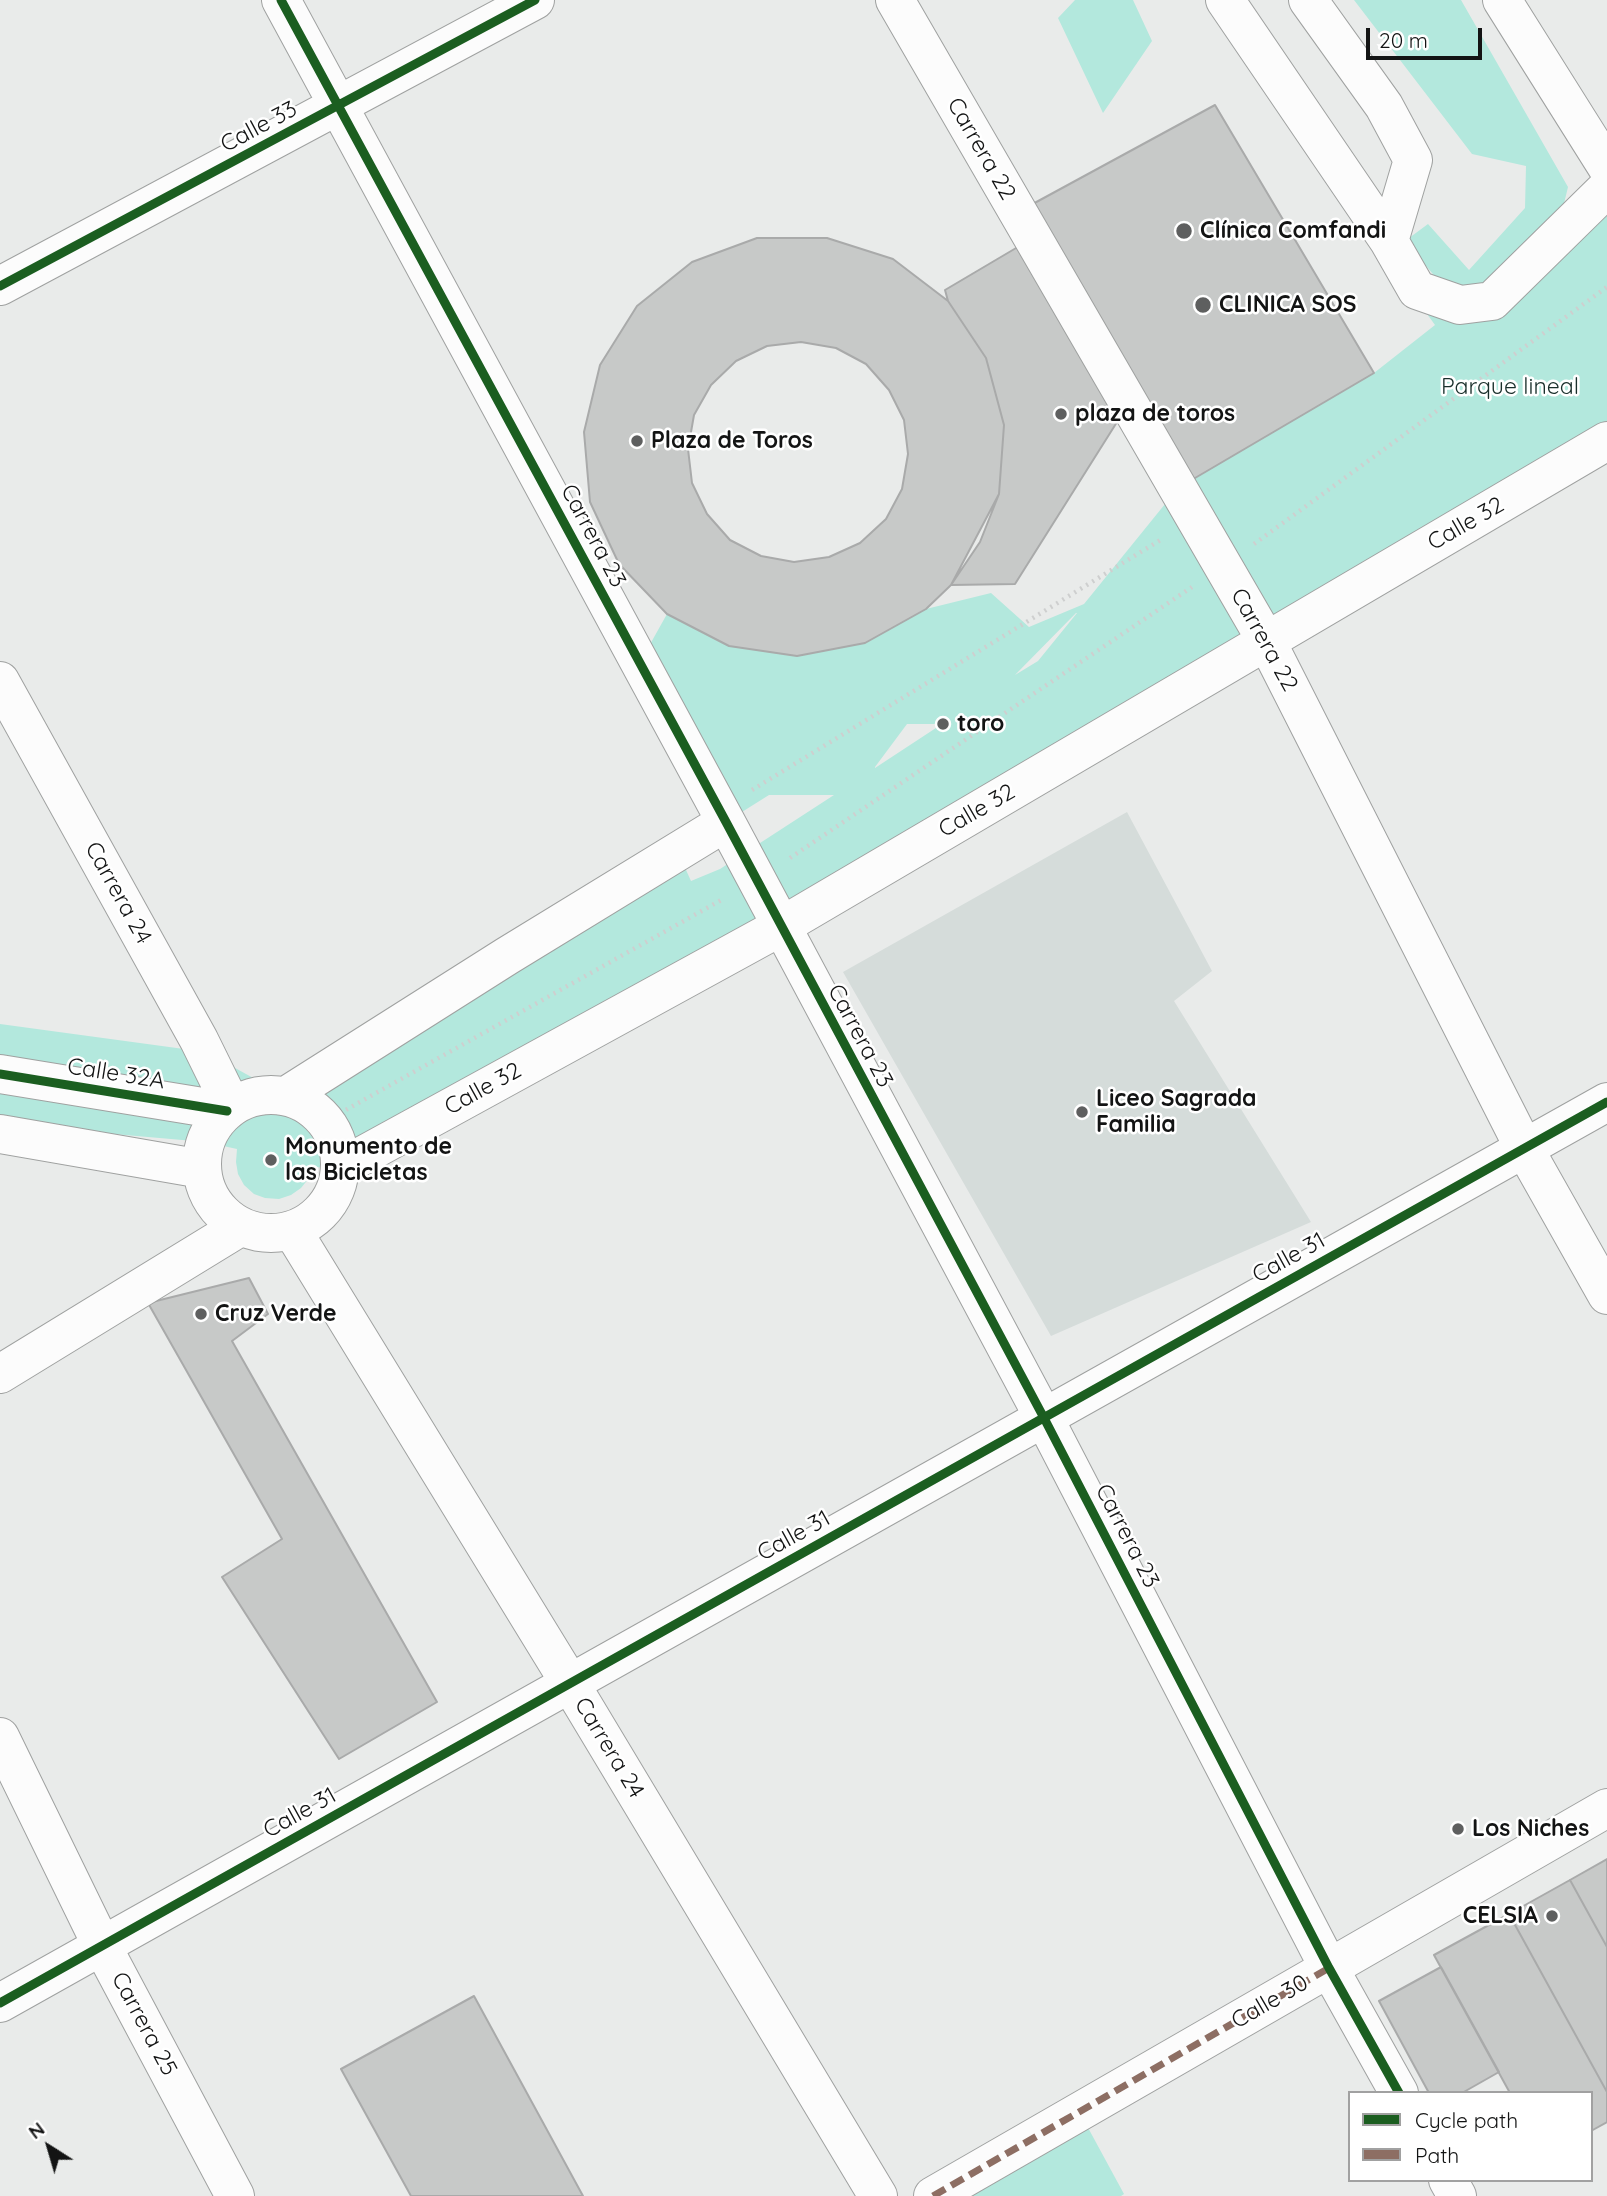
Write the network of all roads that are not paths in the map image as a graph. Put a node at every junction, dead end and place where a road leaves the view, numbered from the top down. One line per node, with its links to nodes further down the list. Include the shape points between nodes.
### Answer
1 (281, 0): 7 (street, Carrera 23)
2 (535, 0): 7 (street, Calle 33)
3 (895, 0): 13 (street, Carrera 22)
4 (1225, 0): 10 (street)
5 (1308, 0): 10 (street, via 1384,106 1413,160)
6 (1502, 0): 8 (street)
7 (340, 106): 11 (street, Calle 33); 15 (street, Carrera 23)
8 (1607, 167)
9 (1607, 188): 10 (street, via 1492,301 1460,305 1417,290)
10 (1389, 241)
11 (0, 286)
12 (1607, 442): 13 (street, Calle 32)
13 (1267, 642): 16 (street, Calle 32); 22 (street, Carrera 22)
14 (0, 681): 20 (street, Carrera 24, via 199,1040)
15 (722, 817): 16 (street, Carrera 23); 18 (street)
16 (780, 927): 23 (street, Calle 32); 29 (street, Carrera 23)
17 (0, 1074): 20 (street, Calle 32A)
18 (286, 1096): 20 (street, via 249,1098); 23 (street, via 301,1101 337,1143)
19 (1607, 1102): 22 (street, Calle 31)
20 (230, 1109): 24 (street, via 217,1120 205,1142)
21 (0, 1134): 24 (street)
22 (1524, 1149): 27 (street, Carrera 22); 29 (street, Calle 31)
23 (340, 1168): 26 (street, via 326,1206 311,1221)
24 (202, 1169): 25 (street, via 213,1203)
25 (240, 1227): 26 (street, via 274,1233); 28 (street)
26 (292, 1230): 30 (street, Carrera 24)
27 (1607, 1295)
28 (0, 1374)
29 (1044, 1418): 30 (street, Calle 31); 34 (street, Carrera 23)
30 (571, 1685): 33 (street, Calle 31); 38 (street, Carrera 24)
31 (0, 1737): 33 (street, Carrera 25)
32 (1607, 1808): 34 (street, Calle 30)
33 (102, 1946): 35 (street, Calle 31); 37 (street, Carrera 25)
34 (1329, 1968): 36 (street, Carrera 23); 39 (street, Calle 30)
35 (0, 2003)
36 (1398, 2091)
37 (236, 2196)
38 (878, 2196)
39 (933, 2196)

